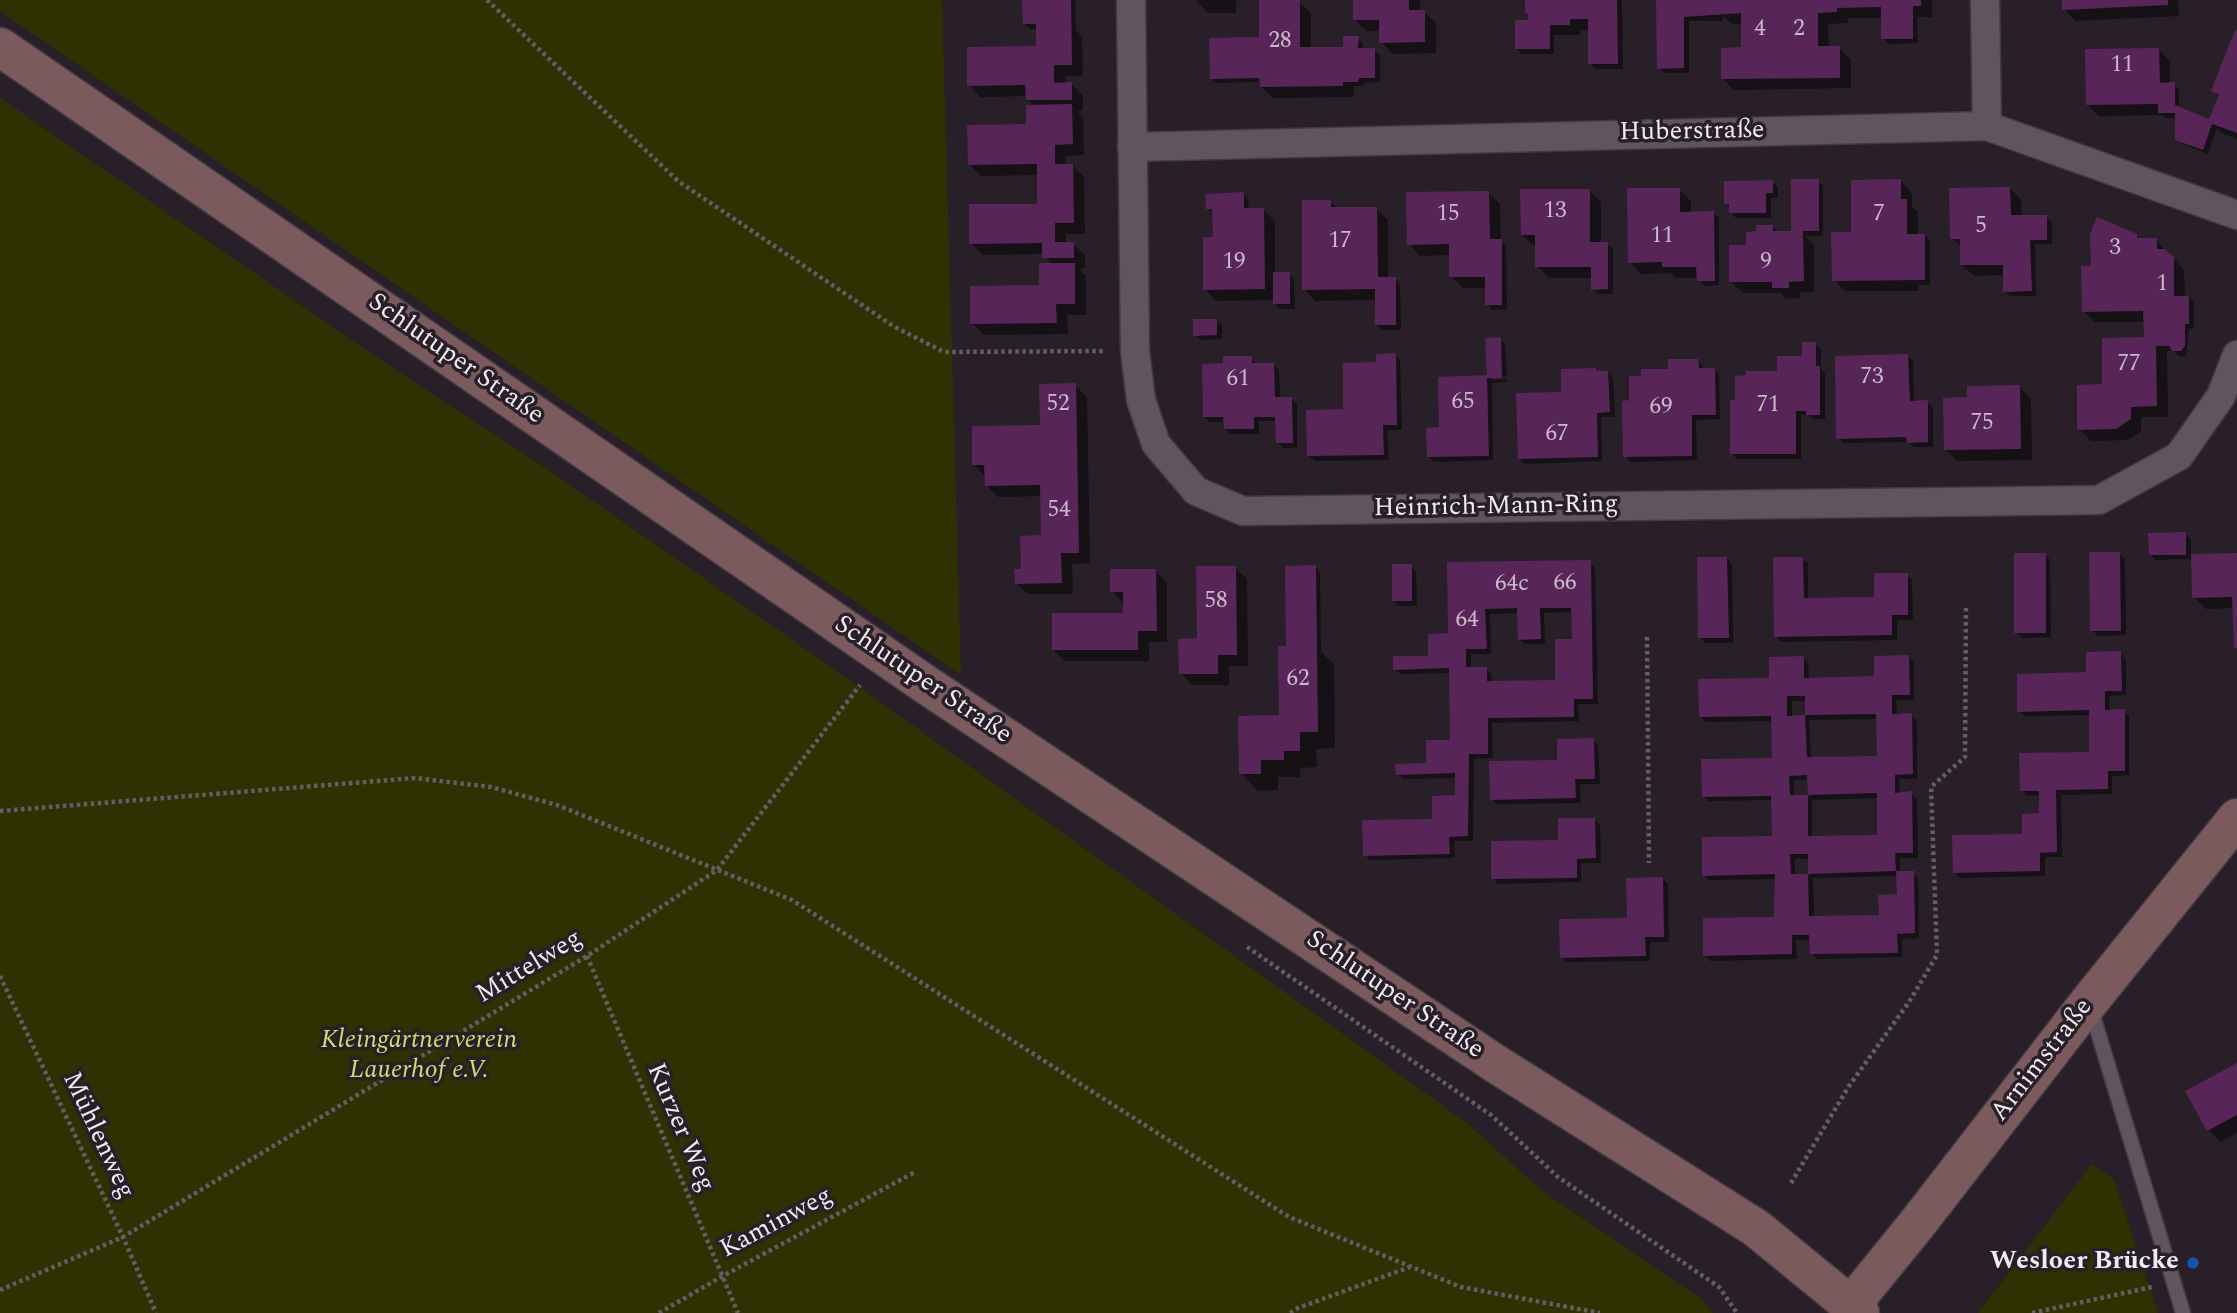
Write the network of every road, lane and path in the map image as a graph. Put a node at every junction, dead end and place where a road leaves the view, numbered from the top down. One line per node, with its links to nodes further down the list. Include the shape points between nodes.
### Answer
1 (487, 0): 8 (path, via 678,181 893,326 944,352)
2 (1131, 0): 6 (street, Heinrich-Mann-Ring)
3 (1985, 0): 5 (street)
4 (0, 47): 27 (main road, Schlutuper Straße, via 937,692 1496,1064 1756,1228)
5 (1987, 126): 6 (street, Huberstraße); 7 (street, Huberstraße)
6 (1132, 147): 8 (street, Heinrich-Mann-Ring)
7 (2237, 215)
8 (1135, 351): 9 (street, Heinrich-Mann-Ring, via 1141,400 1156,444 1196,491 1243,511 2099,500 2179,456 2221,396)
9 (2237, 355)
10 (1966, 608): 21 (path, via 1965,757 1931,786 1937,955)
11 (1647, 638): 15 (path)
12 (866, 678): 16 (path, Mittelweg)
13 (0, 811): 16 (path, via 415,778 491,787 557,805)
14 (2237, 818): 19 (main road, Arnimstraße)
15 (1648, 863)
16 (717, 870): 17 (path, Mittelweg); 23 (path, via 792,900 1289,1217)
17 (587, 956): 22 (path, Mittelweg); 24 (path, Kurzer Weg)
18 (0, 976): 22 (path, Mühlenweg)
19 (2089, 1002): 25 (lane); 27 (main road, Arnimstraße)
20 (915, 1172): 24 (path, Kaminweg)
21 (1791, 1183)
22 (123, 1237): 26 (path, Mittelweg); 28 (path, Mühlenweg)
23 (1411, 1267): 31 (path); 32 (path, via 1461,1287)
24 (721, 1277): 29 (path, Kaminweg); 30 (path, Kurzer Weg)
25 (2173, 1283): 33 (path); 34 (lane)
26 (0, 1290)
27 (1852, 1310)
28 (156, 1313)
29 (659, 1313)
30 (737, 1313)
31 (1290, 1313)
32 (1600, 1313)
33 (2032, 1313)
34 (2183, 1313)

